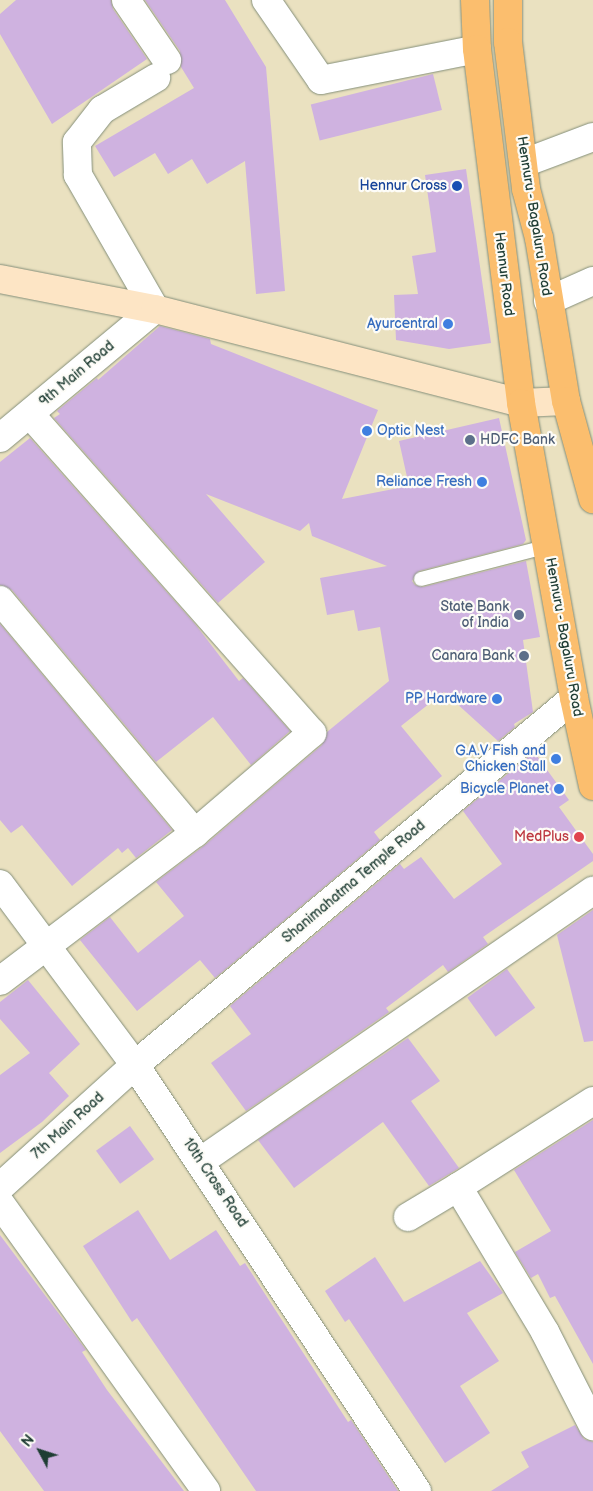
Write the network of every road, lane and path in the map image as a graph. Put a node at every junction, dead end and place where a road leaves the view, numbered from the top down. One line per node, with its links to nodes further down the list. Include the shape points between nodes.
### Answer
1 (126, 0): 11 (street, via 162,69 102,110 77,142 78,175)
2 (266, 0): 5 (street, via 321,80)
3 (475, 0): 5 (main road, Hennur Road)
4 (508, 0): 7 (main road, Hennuru - Bagaluru Road, via 508,42)
5 (476, 49): 13 (main road, Hennur Road)
6 (593, 137): 7 (street)
7 (524, 163): 10 (main road, Hennuru - Bagaluru Road)
8 (0, 279): 11 (street)
9 (593, 281): 10 (street)
10 (548, 301): 12 (main road, Hennuru - Bagaluru Road)
11 (155, 309): 13 (street); 14 (street, 9th Main Road)
12 (566, 402): 13 (street); 16 (main road, Hennuru - Bagaluru Road)
13 (520, 403): 18 (main road, Hennur Road)
14 (30, 414): 15 (street, 9th Main Road); 23 (street, via 312,734)
15 (0, 438)
16 (588, 462): 17 (main road, Hennuru - Bagaluru Road)
17 (593, 499)
18 (549, 546): 19 (lane); 21 (main road, Hennuru - Bagaluru Road)
19 (421, 579)
20 (0, 600): 23 (street)
21 (574, 698): 22 (main road, Hennuru - Bagaluru Road); 28 (street, Shanimahatma Temple Road)
22 (593, 786)
23 (195, 833): 26 (street)
24 (0, 884): 26 (street, 10th Cross Road)
25 (593, 891): 30 (street)
26 (46, 947): 27 (street); 28 (street, 10th Cross Road)
27 (0, 981)
28 (135, 1065): 30 (street, 10th Cross Road); 31 (street, 7th Main Road)
29 (593, 1101): 32 (street)
30 (201, 1161): 37 (street, 10th Cross Road)
31 (0, 1187)
32 (458, 1187): 34 (street); 35 (street, via 545,1332)
33 (0, 1203): 36 (street)
34 (408, 1217)
35 (593, 1426)
36 (206, 1491)
37 (417, 1491)

